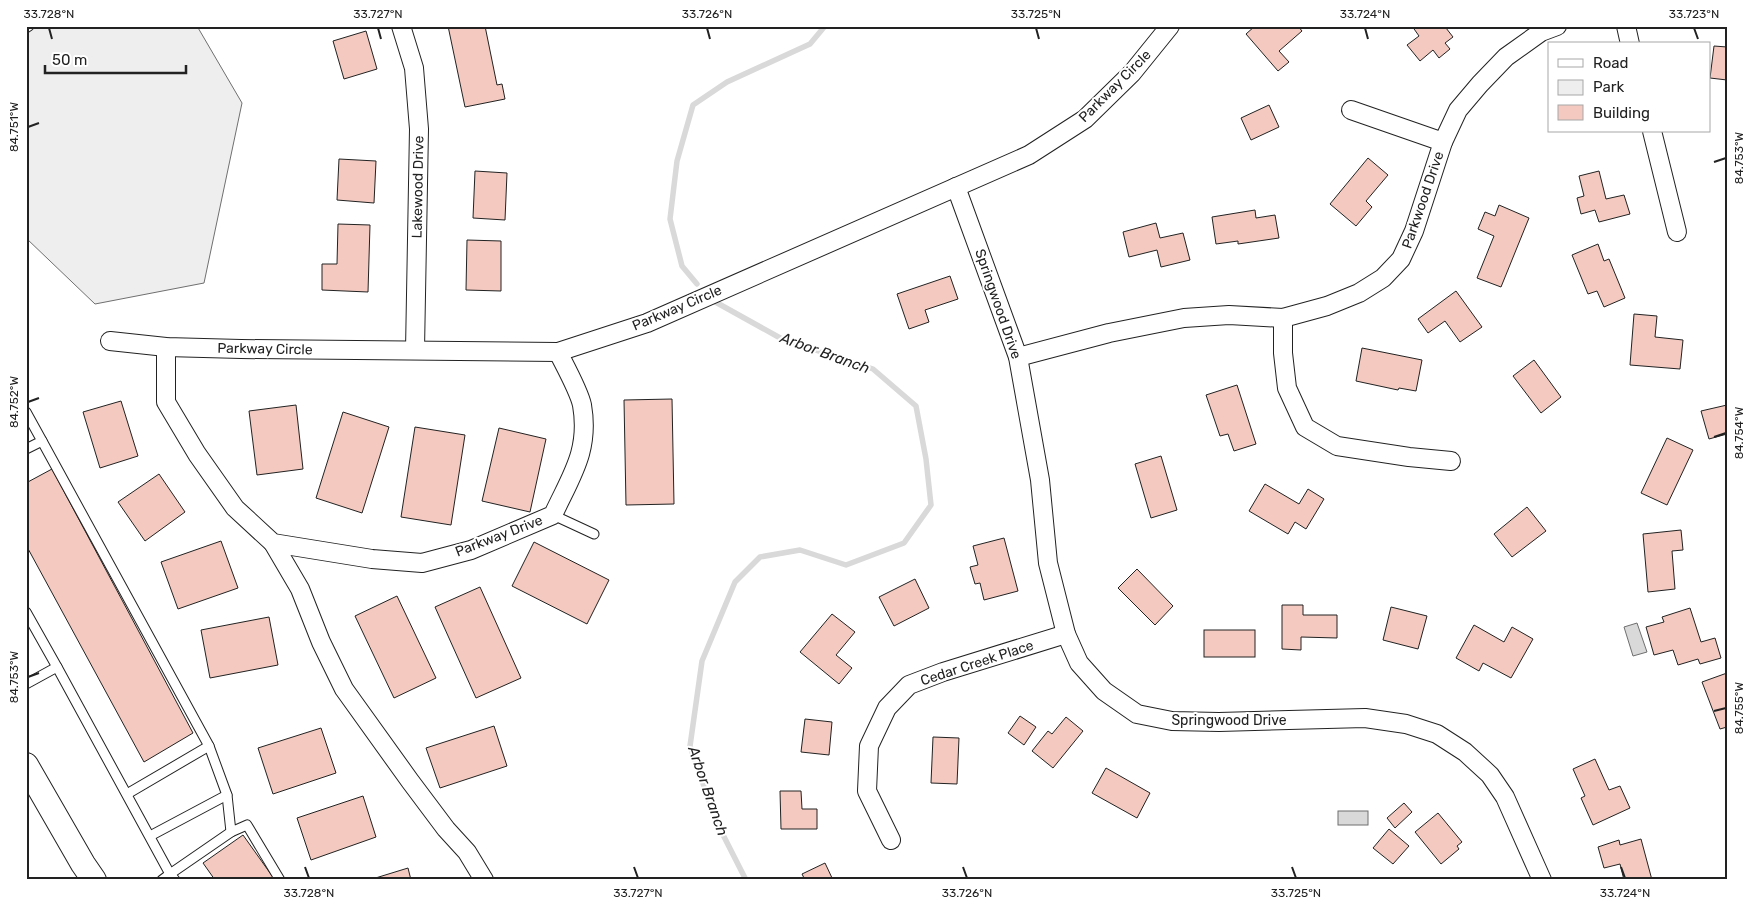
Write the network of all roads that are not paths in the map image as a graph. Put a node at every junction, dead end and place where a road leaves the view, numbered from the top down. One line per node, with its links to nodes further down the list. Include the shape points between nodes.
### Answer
1 (402, 26): 14 (street, Lakewood Drive, via 414,68 419,129)
2 (1170, 26): 9 (street, Parkway Circle, via 1132,73 1085,120 1029,155)
3 (1557, 26): 8 (street, Parkwood Drive, via 1541,32 1506,57 1458,110)
4 (1626, 26): 5 (street)
5 (1630, 42)
6 (1351, 110): 8 (street)
7 (1652, 132): 10 (street)
8 (1443, 142): 11 (street, Parkwood Drive, via 1414,231 1401,259 1383,278 1359,293)
9 (956, 187): 15 (street, Parkway Circle, via 647,323); 16 (street, Springwood Drive)
10 (1677, 232)
11 (1283, 318): 16 (street, Parkwood Drive, via 1229,315 1184,318 1109,333); 20 (street, via 1287,388 1305,427 1337,446)
12 (110, 341): 13 (street, Parkway Circle)
13 (166, 347): 14 (street, Parkway Circle); 23 (street, via 166,402 235,508)
14 (415, 350): 15 (street, Parkway Circle)
15 (558, 352): 21 (street, Parkway Drive, via 582,404 584,437 580,460)
16 (1018, 357): 25 (street, Springwood Drive, via 1040,480 1048,564)
17 (26, 412): 18 (lane)
18 (42, 441): 19 (lane); 28 (lane)
19 (26, 449)
20 (1452, 460)
21 (553, 515): 22 (lane); 23 (street, Parkway Drive, via 471,550 422,563)
22 (594, 534)
23 (273, 543): 39 (street, via 300,589 344,689 415,788 467,852)
24 (26, 612): 26 (lane)
25 (1066, 634): 34 (street, Cedar Creek Place, via 909,686 887,708 869,746 867,792); 40 (street, Springwood Drive, via 1079,663 1104,691 1137,714 1172,721 1219,722 1365,718 1406,724 1437,734 1490,774 1505,797)
26 (57, 666): 27 (lane); 30 (lane)
27 (26, 684)
28 (209, 746): 30 (lane); 31 (lane)
29 (26, 765): 36 (main road)
30 (127, 794): 33 (lane)
31 (226, 795): 32 (lane); 33 (lane)
32 (231, 832): 35 (lane); 38 (lane, via 248,825)
33 (150, 836): 35 (lane)
34 (892, 840)
35 (173, 877): 37 (lane)
36 (94, 880)
37 (162, 880)
38 (280, 880)
39 (484, 880)
40 (1542, 880)

